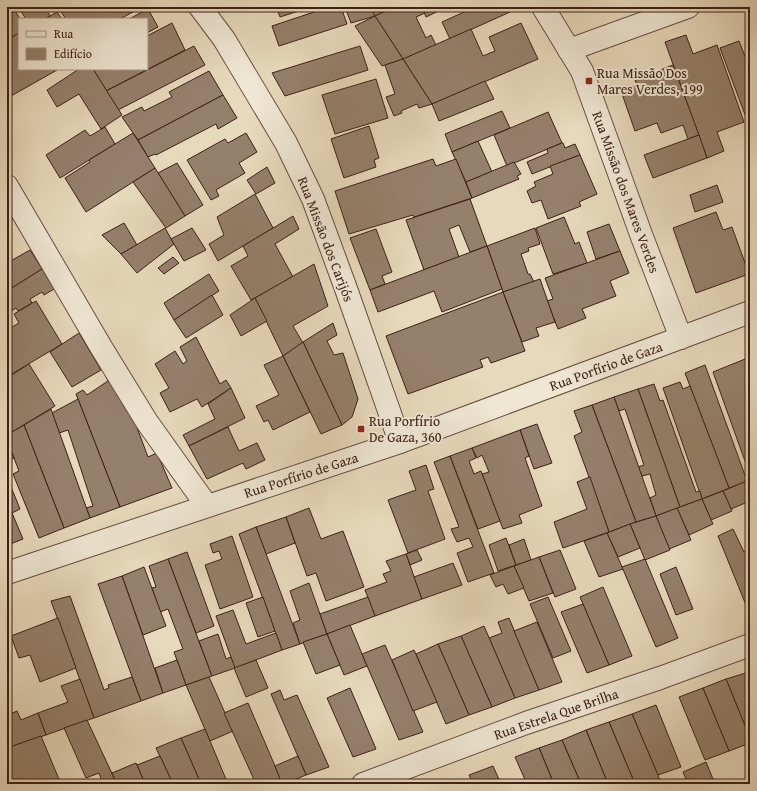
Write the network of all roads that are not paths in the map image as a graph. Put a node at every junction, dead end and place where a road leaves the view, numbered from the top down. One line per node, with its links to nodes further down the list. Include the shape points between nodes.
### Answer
1 (200, 7): 8 (street, Rua Missão dos Carijós, via 224,39 286,143 313,199)
2 (543, 7): 4 (street, Rua Missão dos Mares Verdes)
3 (688, 7): 4 (street)
4 (569, 50): 7 (street, Rua Missão dos Mares Verdes, via 582,71)
5 (7, 186): 9 (street, via 100,347 147,422)
6 (750, 312): 7 (street, Rua Porfírio de Gaza)
7 (680, 338): 8 (street, Rua Porfírio de Gaza)
8 (400, 442): 9 (street, Rua Porfírio de Gaza)
9 (207, 506): 10 (street, Rua Porfírio de Gaza)
10 (7, 573)
11 (750, 646): 12 (street, Rua Estrela Que Brilha, via 526,723)
12 (363, 784)

